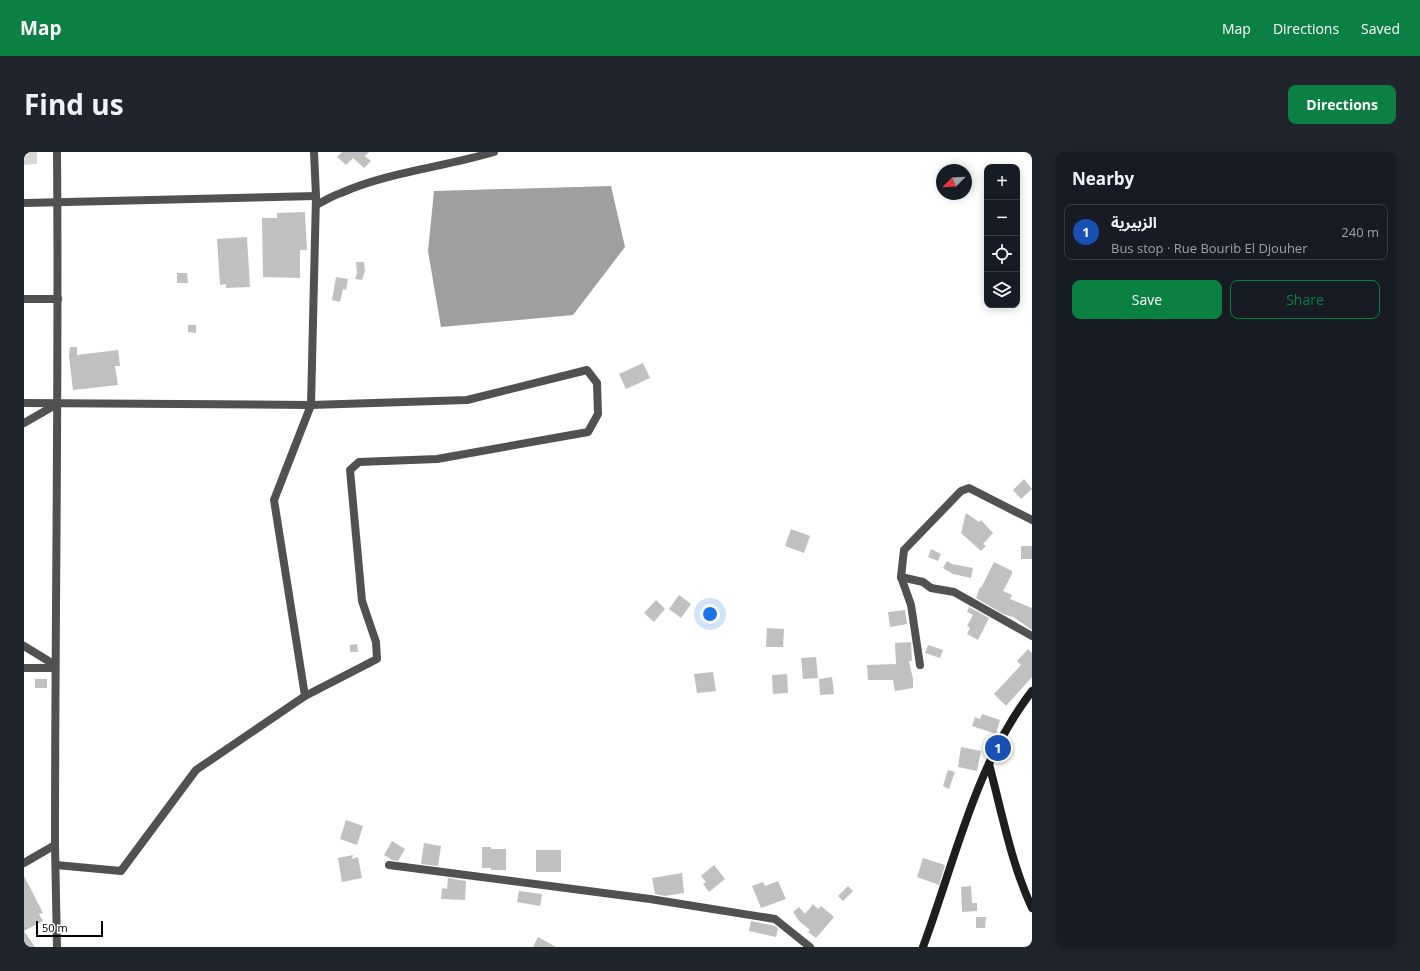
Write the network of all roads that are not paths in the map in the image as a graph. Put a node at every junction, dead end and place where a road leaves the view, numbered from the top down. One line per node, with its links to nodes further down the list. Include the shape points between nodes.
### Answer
1 (56, 152): 5 (street)
2 (314, 152): 4 (street)
3 (494, 152): 7 (street, via 358,186)
4 (316, 196): 5 (street); 7 (street)
5 (57, 202): 6 (street); 9 (street)
6 (24, 203)
7 (316, 205): 12 (street)
8 (24, 299): 9 (street)
9 (58, 299): 11 (street)
10 (24, 403): 11 (street)
11 (57, 404): 12 (street); 13 (street); 19 (street)
12 (311, 405): 22 (street, via 274,500); 22 (street, via 466,400 587,370 597,383 598,414 588,432 437,459 359,462 350,470 362,601 376,642 377,660)
13 (24, 423)
14 (1032, 520): 15 (street, via 969,488 961,491 904,550)
15 (901, 576): 16 (street, via 923,582 931,588 954,592); 18 (street, via 911,605)
16 (1032, 636)
17 (24, 646): 19 (street)
18 (920, 665)
19 (55, 666): 20 (street); 24 (street)
20 (24, 668)
21 (1032, 691): 23 (main road, via 1020,706)
22 (305, 696): 26 (street, via 196,770 121,870)
23 (989, 764): 28 (main road, via 1013,857); 31 (main road, via 965,822)
24 (56, 845): 25 (street); 26 (street)
25 (24, 863)
26 (56, 865): 29 (street)
27 (389, 865): 30 (street, via 775,918)
28 (1032, 908)
29 (57, 947)
30 (810, 947)
31 (923, 947)

